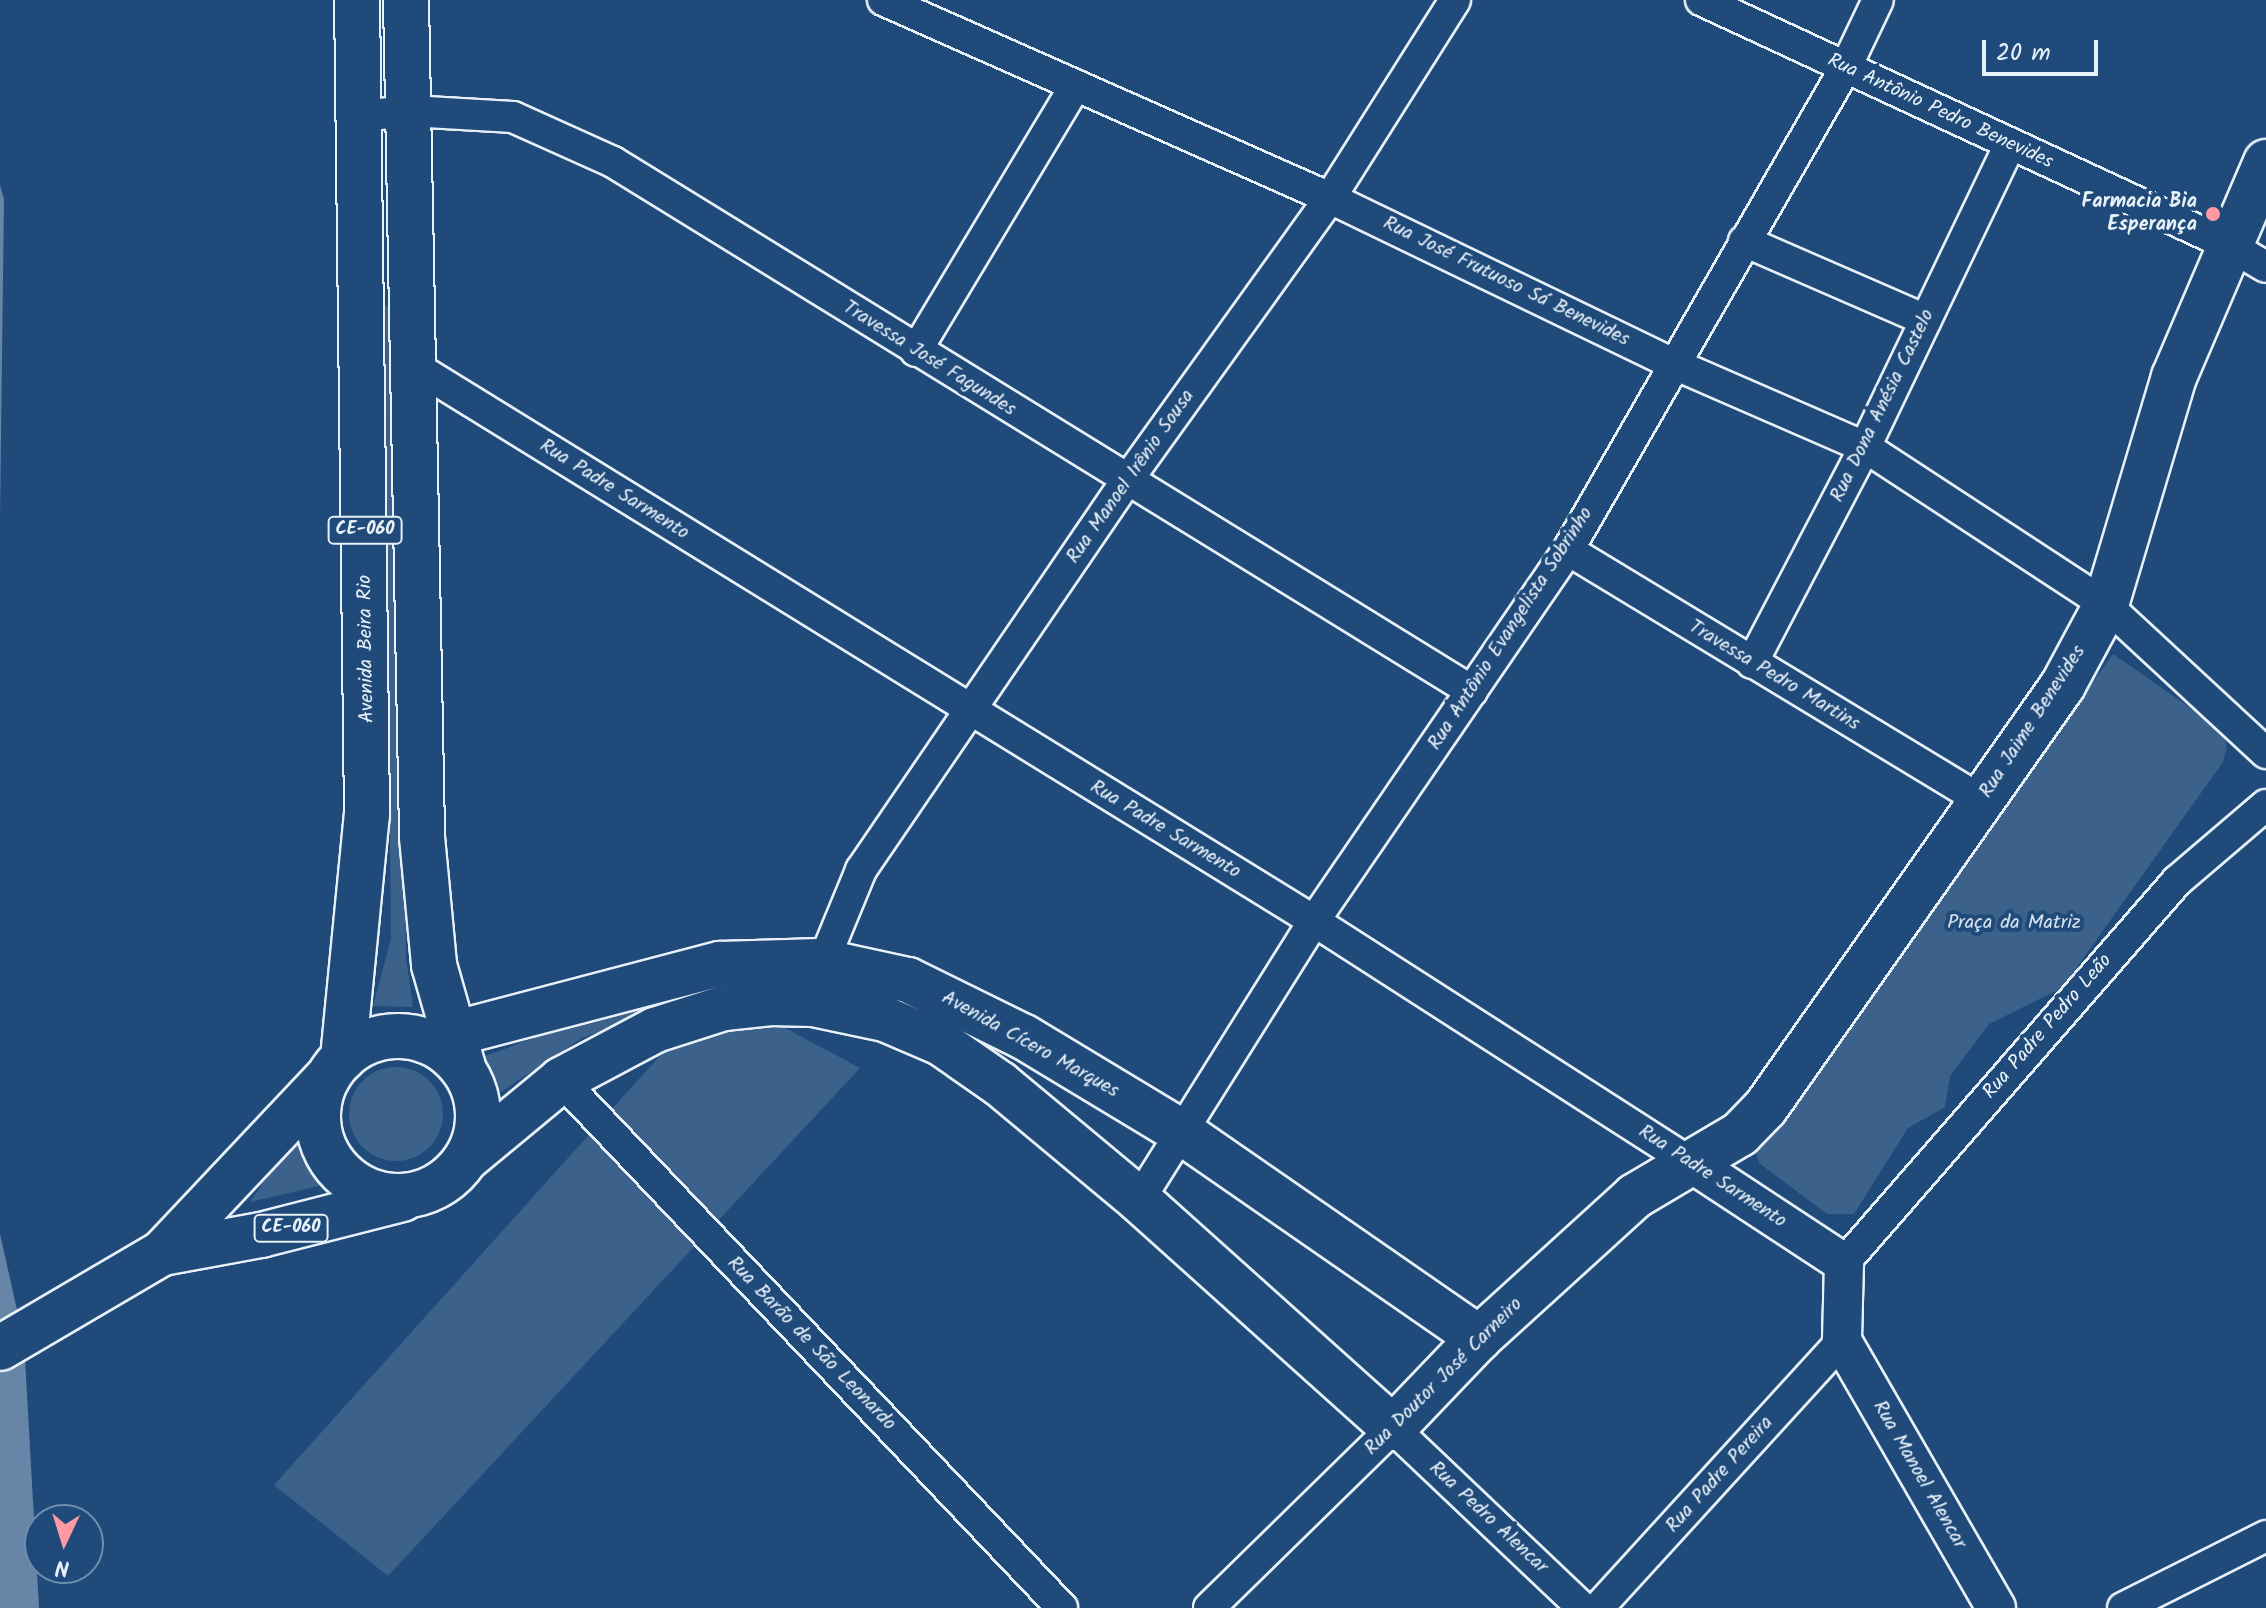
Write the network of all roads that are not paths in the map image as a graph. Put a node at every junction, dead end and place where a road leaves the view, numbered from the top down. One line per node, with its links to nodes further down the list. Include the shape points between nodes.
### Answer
1 (357, 0): 10 (main road, Avenida Beira Rio / CE-060)
2 (406, 0): 9 (main road, CE-060)
3 (883, 0): 8 (street, Rua José Frutuoso Sá Benevides)
4 (1455, 0): 13 (street, Rua Manoel Irênio Sousa)
5 (1701, 0): 7 (street, Rua Antônio Pedro Benevides)
6 (1878, 0): 7 (street, Rua Antônio Evangelista Sobrinho)
7 (1846, 67): 11 (street, Rua Antônio Pedro Benevides); 14 (street, Rua Antônio Evangelista Sobrinho)
8 (1076, 85): 13 (street, Rua José Frutuoso Sá Benevides); 20 (street)
9 (410, 111): 10 (street, Travessa José Fagundes); 17 (main road, CE-060); 20 (street, Travessa José Fagundes, via 513,117 552,132 613,162)
10 (360, 116): 18 (main road, Avenida Beira Rio / CE-060)
11 (2009, 146): 15 (street, Rua Antônio Pedro Benevides); 19 (street, Rua Dona Anésia Castelo)
12 (2266, 162): 15 (main road, Rua Jaime Benevides)
13 (1330, 198): 21 (street, Rua José Frutuoso Sá Benevides); 24 (street, Rua Manoel Irênio Sousa)
14 (1744, 241): 19 (street); 21 (street, Rua Antônio Evangelista Sobrinho)
15 (2227, 244): 16 (street, Rua Antônio Pedro Benevides); 26 (main road, Rua Jaime Benevides, via 2174,377)
16 (2266, 267)
17 (413, 280): 18 (main road); 22 (main road, CE-060)
18 (360, 282): 37 (main road, Avenida Beira Rio / CE-060, via 367,815)
19 (1926, 320): 23 (street, Rua Dona Anésia Castelo)
20 (916, 351): 24 (street, Travessa José Fagundes)
21 (1674, 364): 23 (street, Rua José Frutuoso Sá Benevides); 25 (street, Rua Antônio Evangelista Sobrinho)
22 (414, 366): 29 (street, Rua Padre Sarmento); 36 (main road, CE-060, via 422,837)
23 (1865, 447): 26 (street, Rua José Frutuoso Sá Benevides); 27 (street, Rua Dona Anésia Castelo)
24 (1126, 482): 28 (street, Travessa José Fagundes); 29 (street, Rua Manoel Irênio Sousa)
25 (1568, 550): 27 (street, Travessa Pedro Martins); 28 (street, Rua Antônio Evangelista Sobrinho)
26 (2106, 605): 30 (street); 31 (main road, Rua Jaime Benevides, via 2063,685)
27 (1752, 663): 31 (street, Travessa Pedro Martins)
28 (1472, 691): 33 (street, Rua Antônio Evangelista Sobrinho)
29 (969, 711): 33 (street, Rua Padre Sarmento); 34 (street, Rua Manoel Irênio Sousa, via 861,870)
30 (2266, 753)
31 (1982, 801): 41 (main road, Rua Jaime Benevides, via 1766,1107 1740,1134)
32 (2266, 805): 45 (street, Rua Padre Pedro Leão, via 2177,881)
33 (1314, 921): 39 (street, Rua Antônio Evangelista Sobrinho); 41 (street, Rua Padre Sarmento)
34 (820, 961): 35 (street, Rua Manoel Irênio Sousa); 36 (main road, Avenida Cícero Marques, via 720,964); 39 (main road, Avenida Cícero Marques, via 908,980 963,1003)
35 (813, 1004): 38 (main road, Avenida Cícero Marques, via 724,1008 655,1030); 43 (main road, Avenida Cícero Marques, via 885,1019 941,1043 1000,1084)
36 (447, 1047): 37 (main road, via 382,1037); 40 (main road, via 479,1112)
37 (336, 1066): 42 (main road, via 318,1120 333,1164 371,1192); 44 (main road, CE-060)
38 (561, 1080): 40 (main road, Avenida Cícero Marques); 51 (street, Rua Barão de São Leonardo)
39 (1180, 1131): 43 (street, Rua Antônio Evangelista Sobrinho); 46 (main road, Avenida Cícero Marques)
40 (468, 1157): 42 (main road, via 438,1187)
41 (1693, 1164): 45 (street, Rua Padre Sarmento); 46 (main road, Rua Doutor José Carneiro, via 1635,1196)
42 (418, 1194): 44 (main road, CE-060, via 261,1235)
43 (1139, 1200): 49 (main road, Avenida Cícero Marques)
44 (162, 1253): 48 (main road, CE-060)
45 (1844, 1263): 47 (street)
46 (1479, 1338): 49 (main road, Rua Doutor José Carneiro)
47 (1842, 1341): 54 (street, Rua Padre Pereira); 55 (street, Rua Manoel Alencar)
48 (0, 1348)
49 (1393, 1428): 52 (street, Rua Doutor José Carneiro); 53 (street, Rua Pedro Alencar)
50 (2266, 1536): 56 (street)
51 (1062, 1608)
52 (1209, 1608)
53 (1583, 1608)
54 (1598, 1608)
55 (1996, 1608)
56 (2123, 1608)

